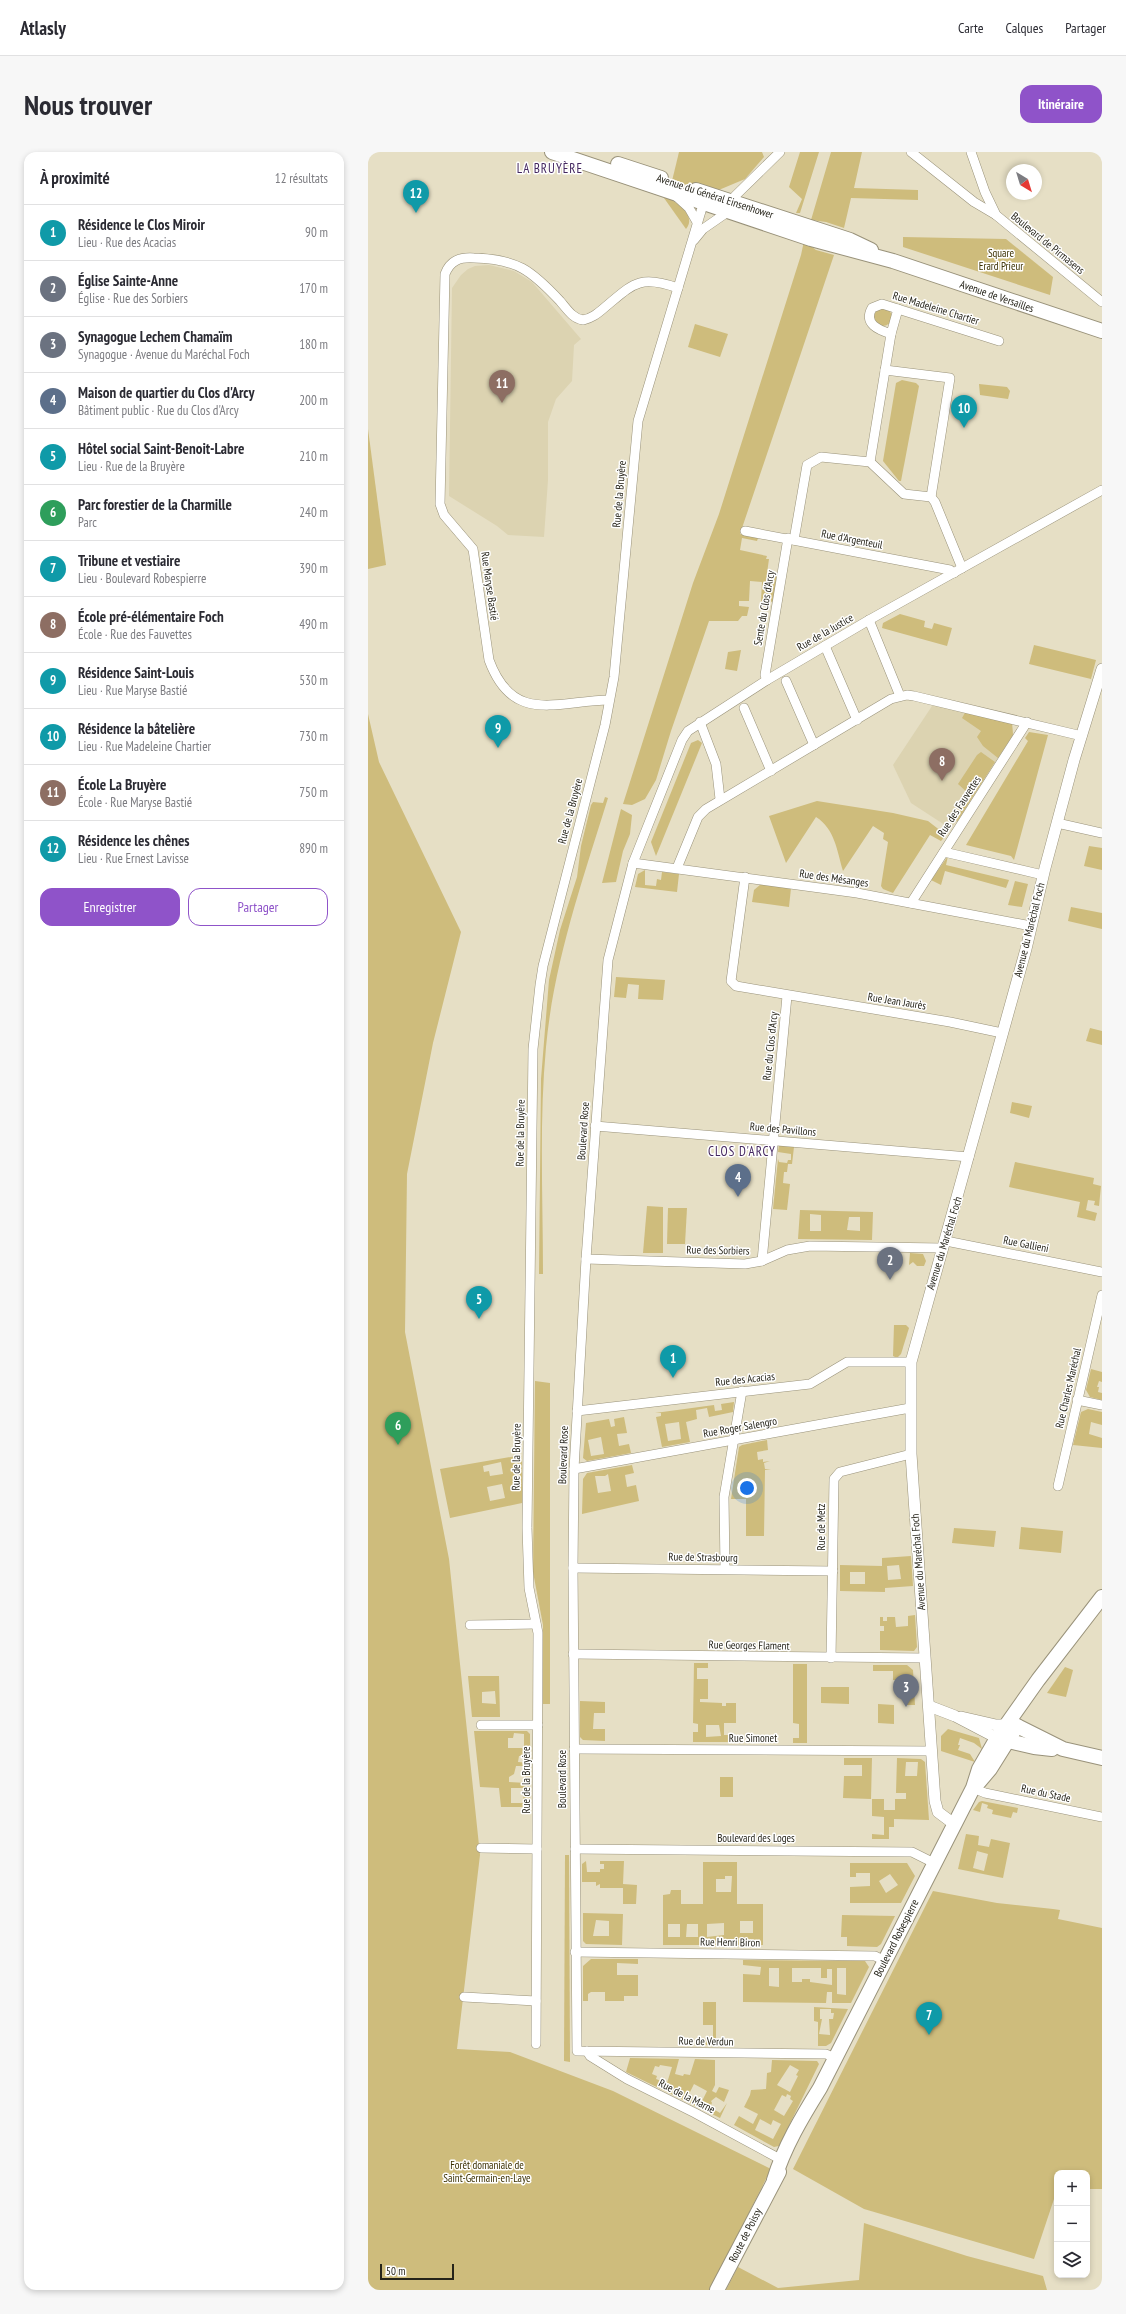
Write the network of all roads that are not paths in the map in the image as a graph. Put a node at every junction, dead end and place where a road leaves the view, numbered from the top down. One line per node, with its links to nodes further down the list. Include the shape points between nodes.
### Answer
1 (552, 152): 6 (main road, Avenue du Général Einsenhower)
2 (580, 152): 7 (main road, Avenue du Général Einsenhower)
3 (780, 152): 8 (street)
4 (911, 152): 9 (street, via 974,202)
5 (971, 152): 9 (street, Boulevard de Pirmasens)
6 (671, 191): 7 (main road, Avenue du Général Einsenhower); 10 (street, via 689,208)
7 (711, 199): 8 (main road, Avenue du Général Einsenhower); 10 (street, Rue de la Bruyère)
8 (730, 206): 10 (street); 11 (main road, Avenue du Général Einsenhower); 12 (main road, Avenue du Général Einsenhower)
9 (996, 215): 15 (street, Boulevard de Pirmasens)
10 (700, 225): 14 (street, Rue de la Bruyère)
11 (811, 239): 13 (main road, Avenue de Versailles)
12 (850, 240): 13 (main road, Avenue de Versailles)
13 (893, 261): 17 (main road, Avenue de Versailles)
14 (678, 288): 34 (street, Rue de la Bruyère, via 638,421 614,677); 34 (street, Rue Maryse Bastié, via 659,281 648,281 628,288 593,317 583,320 570,313 535,275 517,264 500,260 460,258 450,264 444,282 440,504 444,515 473,549 489,660 493,671 511,695 526,703 551,706)
15 (1102, 303)
16 (898, 309): 18 (street); 18 (street, Rue Madeleine Chartier, via 879,304 870,312 869,319 875,328); 19 (street, Rue Madeleine Chartier)
17 (1102, 329)
18 (891, 334): 20 (street)
19 (999, 341)
20 (885, 370): 21 (street); 23 (street, via 950,378)
21 (870, 462): 23 (street, via 904,494); 25 (street, Sente du Clos d'Arcy, via 821,457 811,462 806,472)
22 (1102, 490): 26 (street, Rue de la Justice)
23 (931, 497): 26 (street, via 938,507)
24 (745, 531): 25 (street, Rue d'Argenteuil)
25 (791, 539): 27 (street, Rue d'Argenteuil); 31 (street, Sente du Clos d'Arcy, via 765,675)
26 (962, 568): 27 (street, Rue de la Justice)
27 (954, 573): 28 (street, Rue de la Justice)
28 (869, 620): 29 (street, Rue de la Justice); 33 (street)
29 (825, 646): 31 (street, Rue de la Justice); 36 (street)
30 (1102, 669): 39 (street, Avenue du Maréchal Foch)
31 (767, 680): 37 (street, Rue de la Justice)
32 (786, 681): 40 (street)
33 (900, 696): 36 (street); 38 (street, via 914,696)
34 (609, 700): 76 (street, Rue de la Bruyère, via 543,966 533,1049 527,1528 529,1588)
35 (744, 708): 41 (street)
36 (857, 720): 40 (street)
37 (700, 722): 42 (street, via 716,764); 46 (street, Rue de la Justice, via 688,731 682,740)
38 (1027, 722): 39 (street); 45 (street, Rue des Fauvettes)
39 (1082, 736): 43 (street, Avenue du Maréchal Foch)
40 (814, 745): 41 (street)
41 (771, 771): 42 (street)
42 (720, 799): 47 (street, via 698,817)
43 (1057, 823): 44 (street); 48 (street, Avenue du Maréchal Foch)
44 (1102, 833)
45 (944, 852): 48 (street); 50 (street, Rue des Fauvettes)
46 (633, 863): 47 (street, Rue des Mésanges); 54 (street, Boulevard Rose, via 608,960)
47 (677, 868): 49 (street, Rue des Mésanges)
48 (1043, 875): 51 (street, Avenue du Maréchal Foch)
49 (745, 877): 50 (street, Rue des Mésanges); 52 (street, via 731,981 742,988)
50 (911, 903): 51 (street, Rue des Mésanges)
51 (1031, 926): 53 (street, Avenue du Maréchal Foch)
52 (787, 996): 53 (street, Rue Jean Jaurès, via 950,1022); 55 (street, Rue du Clos d'Arcy)
53 (1002, 1033): 56 (street, Avenue du Maréchal Foch)
54 (595, 1126): 55 (street, Rue des Pavillons); 58 (street, Boulevard Rose)
55 (774, 1141): 56 (street, Rue des Pavillons); 59 (street, Rue du Clos d'Arcy)
56 (969, 1157): 57 (street, Avenue du Maréchal Foch)
57 (944, 1244): 59 (street, Rue des Sorbiers, via 810,1246 787,1250); 60 (street, Rue Gallieni); 62 (street, Avenue du Maréchal Foch)
58 (586, 1259): 59 (street, Rue des Sorbiers, via 745,1264); 67 (street, Boulevard Rose)
59 (762, 1261)
60 (1102, 1272)
61 (1102, 1295): 64 (street, Rue Charles Maréchal)
62 (911, 1362): 63 (street, Rue des Acacias, via 847,1362 810,1384); 66 (street, Avenue du Maréchal Foch)
63 (742, 1391): 67 (street, Rue des Acacias); 68 (street)
64 (1077, 1400): 65 (street); 71 (street, Rue Charles Maréchal)
65 (1102, 1405)
66 (910, 1408): 68 (street, Rue Roger Salengro); 69 (street, Avenue du Maréchal Foch)
67 (577, 1411): 70 (street, Boulevard Rose)
68 (734, 1440): 70 (street, Rue Roger Salengro); 73 (street, via 724,1497)
69 (911, 1454): 74 (street, Rue de Metz, via 836,1475 833,1494); 80 (street, Avenue du Maréchal Foch)
70 (574, 1469): 72 (street, Boulevard Rose)
71 (1058, 1486)
72 (572, 1568): 73 (street, Rue de Strasbourg); 78 (street, Boulevard Rose)
73 (725, 1569): 74 (street, Rue de Strasbourg)
74 (833, 1571): 79 (street, Rue de Metz)
75 (1102, 1597): 85 (main road, Boulevard Robespierre, via 1050,1666 1040,1691)
76 (536, 1624): 77 (street); 84 (street, Rue de la Bruyère)
77 (470, 1625)
78 (573, 1654): 79 (street, Rue Georges Flament); 87 (street, Boulevard Rose)
79 (832, 1658): 80 (street, Rue Georges Flament)
80 (925, 1658): 81 (street, Avenue du Maréchal Foch)
81 (928, 1706): 82 (street); 89 (street, Avenue du Maréchal Foch)
82 (954, 1716): 85 (street); 86 (street)
83 (481, 1725): 84 (street)
84 (538, 1725): 95 (street, Rue de la Bruyère)
85 (1011, 1726): 86 (main road, Boulevard Robespierre); 88 (main road)
86 (1002, 1740): 88 (main road, via 1034,1747); 91 (main road, Boulevard Robespierre)
87 (574, 1749): 89 (street, Rue Simonet); 96 (street, Boulevard Rose)
88 (1063, 1749): 90 (main road)
89 (932, 1751): 93 (street, Avenue du Maréchal Foch, via 936,1807 940,1814)
90 (1102, 1758)
91 (979, 1790): 92 (street, Rue du Stade); 93 (main road, Boulevard Robespierre)
92 (1102, 1817)
93 (954, 1824): 97 (main road, Boulevard Robespierre)
94 (481, 1848): 95 (street)
95 (537, 1849): 101 (street, Rue de la Bruyère)
96 (575, 1849): 97 (street, Boulevard des Loges, via 912,1852); 98 (street, Boulevard Rose)
97 (934, 1863): 99 (main road, Boulevard Robespierre)
98 (575, 1952): 99 (street, Rue Henri Biron, via 875,1956); 103 (street, Boulevard Rose)
99 (885, 1961): 105 (main road, Boulevard Robespierre)
100 (464, 1997): 101 (street)
101 (536, 2001): 102 (street, Rue de la Bruyère)
102 (536, 2044)
103 (577, 2051): 104 (street, Rue de Verdun)
104 (587, 2052): 105 (street, Rue de Verdun, via 826,2054); 107 (street, Rue de la Marne, via 627,2079)
105 (835, 2058): 106 (main road, Boulevard Robespierre)
106 (820, 2088): 107 (main road, Boulevard Robespierre); 108 (main road, Boulevard Robespierre, via 810,2120 793,2155)
107 (780, 2159): 108 (main road, Boulevard Robespierre)
108 (774, 2180): 109 (main road, Route de Poissy)
109 (717, 2290)

